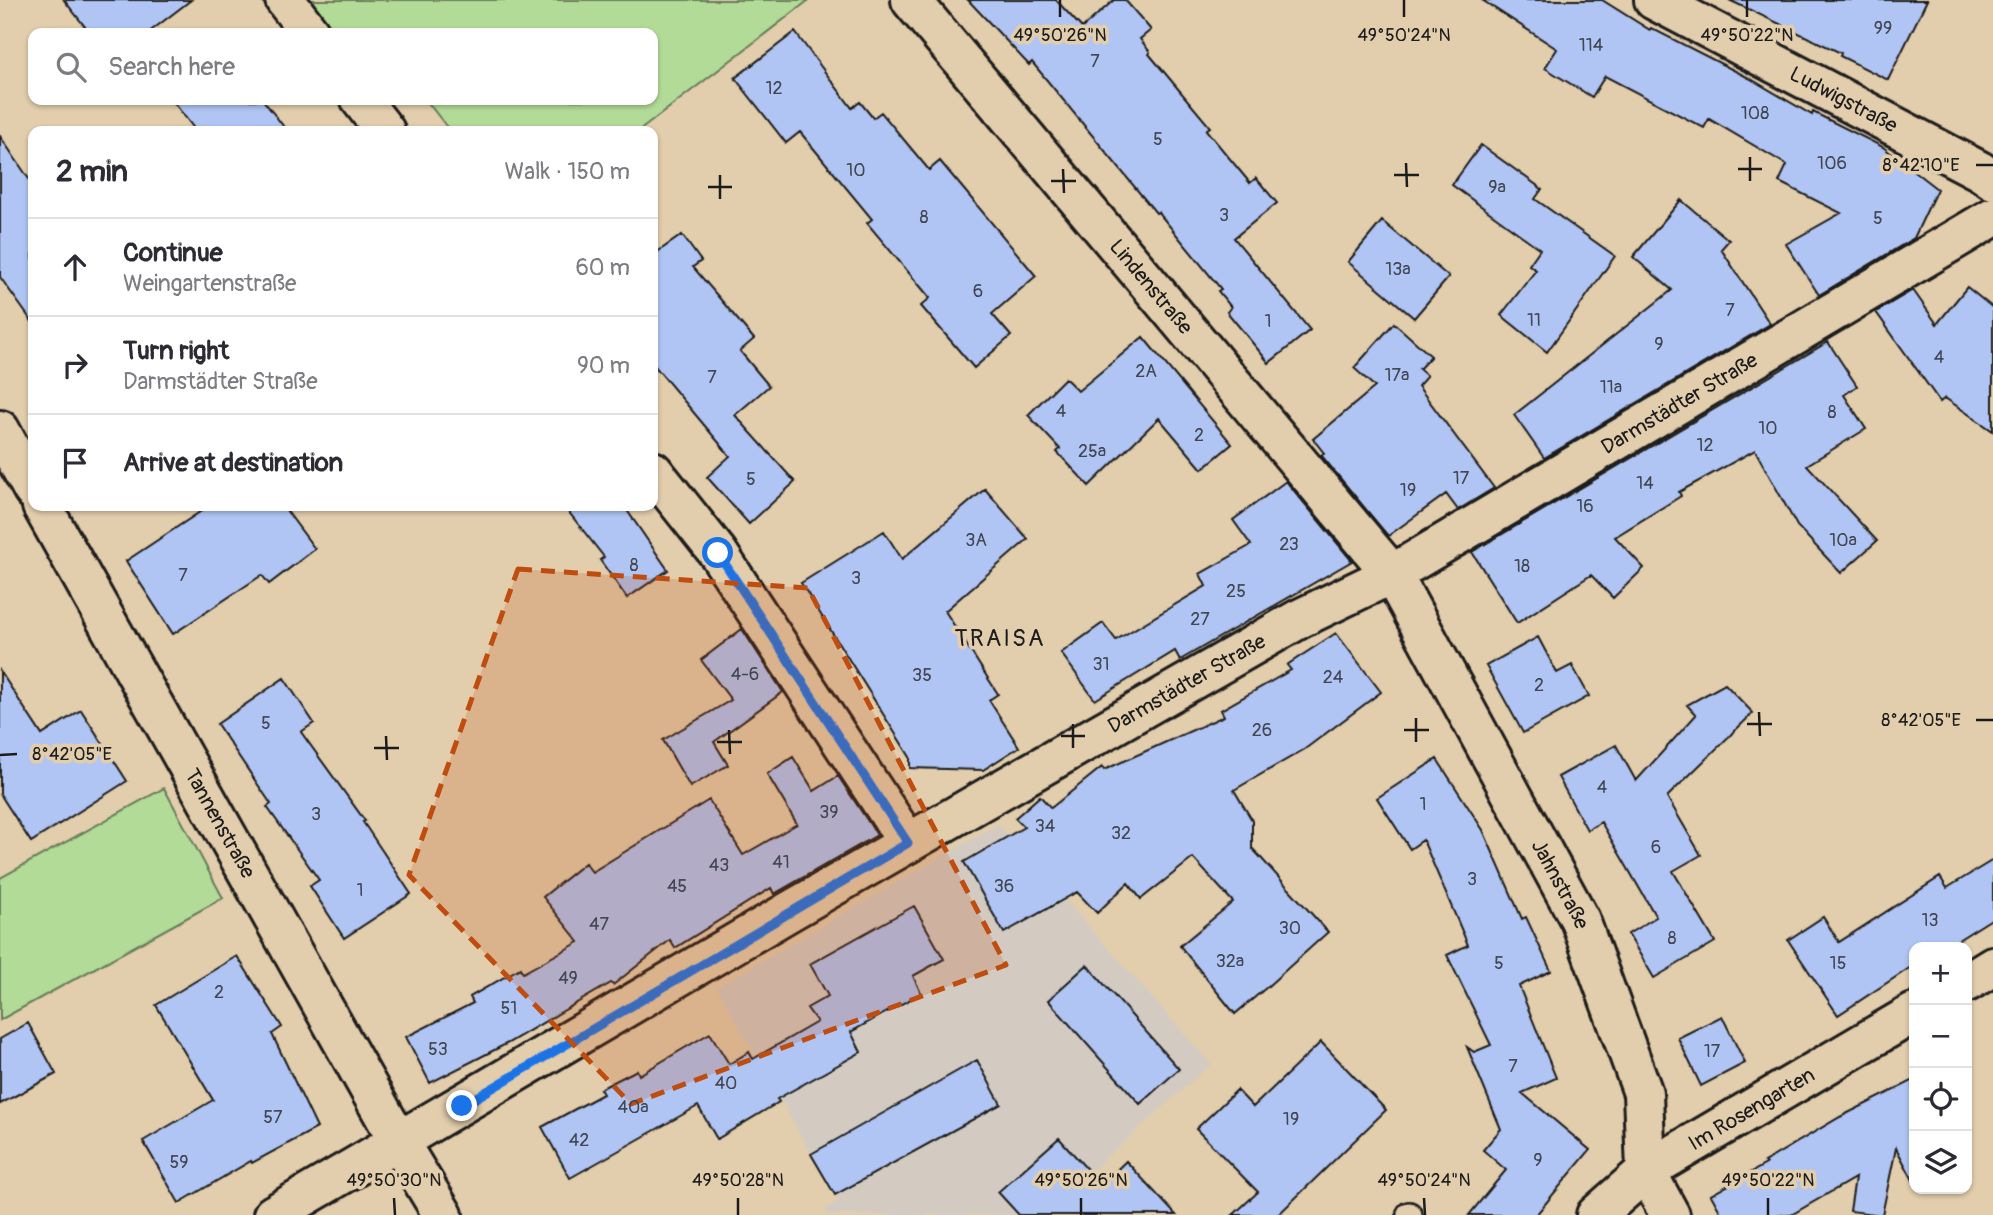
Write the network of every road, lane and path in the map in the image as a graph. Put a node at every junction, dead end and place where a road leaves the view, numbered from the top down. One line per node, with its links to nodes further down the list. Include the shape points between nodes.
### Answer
1 (285, 0): 4 (street)
2 (911, 0): 13 (street, Lindenstraße)
3 (1654, 0): 7 (street, Ludwigstraße)
4 (306, 28)
5 (365, 105): 6 (street)
6 (381, 126)
7 (1993, 180)
8 (1993, 217): 13 (street, Darmstädter Straße)
9 (0, 430): 11 (street)
10 (658, 477): 14 (street, via 718,553)
11 (28, 482)
12 (45, 511): 18 (street, Tannenstraße)
13 (1392, 574): 14 (street, Darmstädter Straße, via 1299,619); 19 (street, Jahnstraße, via 1580,920 1643,1093)
14 (908, 843): 18 (street, Darmstädter Straße)
15 (1993, 966): 16 (street)
16 (1972, 979)
17 (1909, 1016): 19 (street, Im Rosengarten)
18 (399, 1142): 20 (street, Darmstädter Straße); 21 (street, Tannenstraße)
19 (1647, 1171): 22 (street, Im Rosengarten); 23 (street, Jahnstraße)
20 (273, 1215)
21 (443, 1215)
22 (1596, 1215)
23 (1670, 1215)

